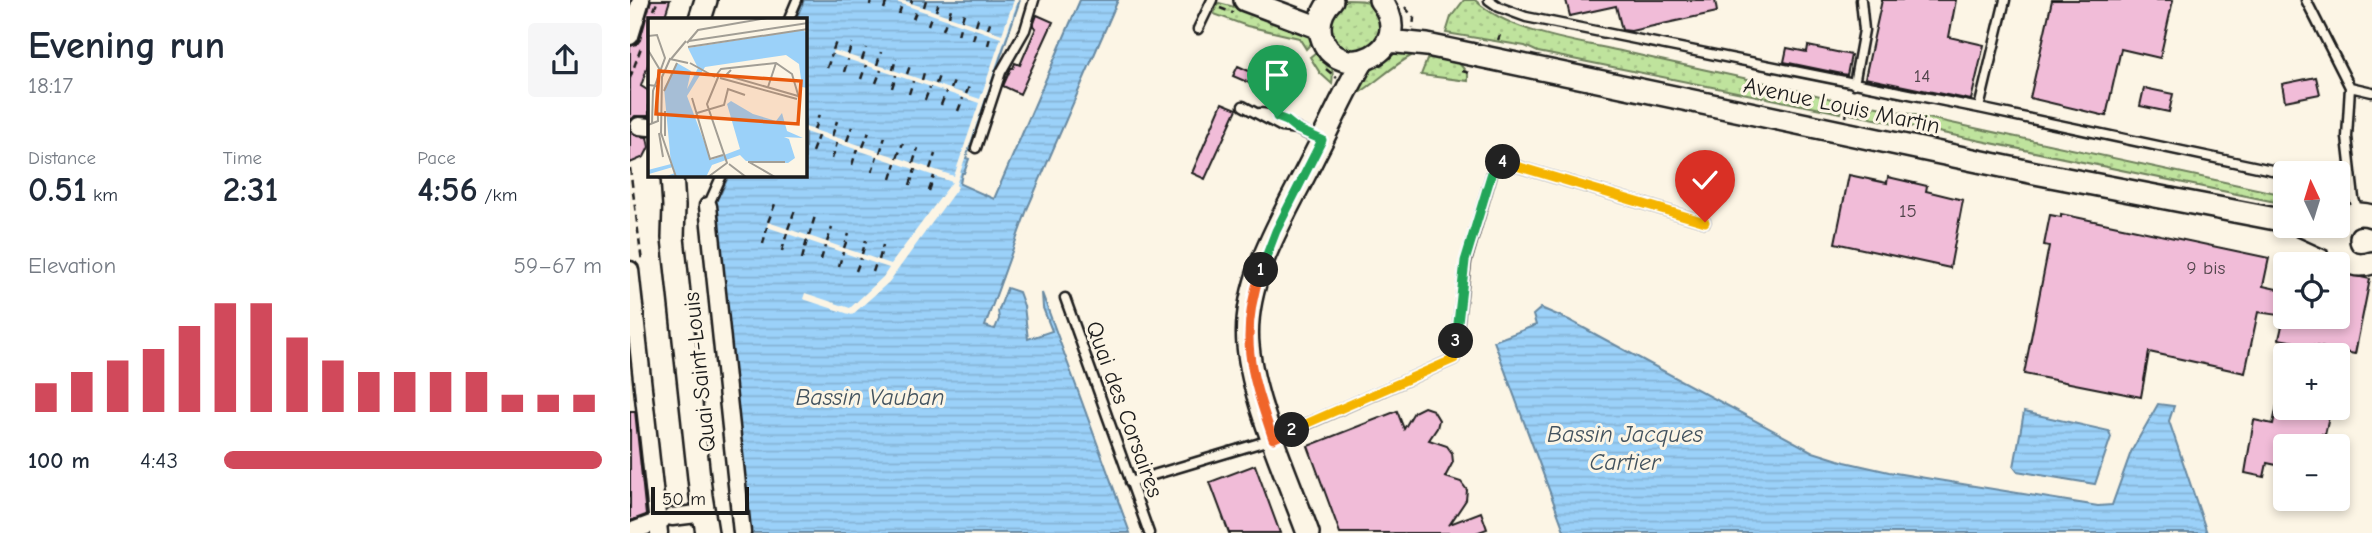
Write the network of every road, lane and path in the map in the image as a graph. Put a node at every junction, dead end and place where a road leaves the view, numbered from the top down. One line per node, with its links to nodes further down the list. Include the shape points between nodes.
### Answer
1 (642, 0): 41 (street)
2 (706, 0): 29 (street)
3 (797, 0): 30 (lane)
4 (871, 0): 18 (path)
5 (887, 0): 21 (path)
6 (926, 0): 20 (path)
7 (1034, 0): 100 (lane, via 1025,30 1001,72)
8 (1212, 0): 35 (lane)
9 (1380, 0): 45 (street, via 1390,16)
10 (1399, 0): 37 (path, via 1414,18)
11 (1489, 0): 72 (lane, via 1526,17)
12 (1861, 0): 72 (lane, via 1864,30)
13 (2005, 0): 84 (lane)
14 (2306, 0): 75 (lane)
15 (939, 2): 24 (path)
16 (1253, 2): 25 (street)
17 (902, 4): 26 (path)
18 (870, 5)
19 (952, 5): 36 (path)
20 (924, 7)
21 (884, 9)
22 (917, 9): 31 (path)
23 (965, 10): 38 (path)
24 (936, 11)
25 (1326, 12): 50 (street, via 1325,43)
26 (899, 14)
27 (932, 14): 33 (path)
28 (979, 15): 43 (path)
29 (700, 18)
30 (789, 18)
31 (913, 19)
32 (991, 19): 34 (path)
33 (928, 25)
34 (988, 29)
35 (1198, 29)
36 (943, 30)
37 (1413, 32)
38 (958, 34)
39 (991, 34): 47 (path)
40 (1500, 34): 44 (path)
41 (638, 36): 65 (path)
42 (837, 39): 57 (path)
43 (973, 40)
44 (1499, 40)
45 (1388, 41): 53 (street, via 1378,54); 124 (street, Avenue Louis Martin, via 1427,45)
46 (852, 43): 61 (path)
47 (988, 46)
48 (866, 48): 52 (path)
49 (881, 52): 56 (path)
50 (1337, 56): 53 (street); 85 (street)
51 (896, 58): 60 (path)
52 (862, 60)
53 (1363, 61): 85 (street)
54 (911, 62): 64 (path)
55 (866, 65): 66 (path)
56 (877, 65)
57 (827, 68)
58 (925, 69): 67 (path)
59 (881, 70): 70 (path)
60 (893, 70)
61 (844, 72)
62 (940, 73): 73 (path)
63 (896, 75): 76 (path)
64 (907, 75)
65 (630, 78)
66 (861, 79)
67 (922, 79)
68 (955, 79): 77 (path)
69 (913, 81): 80 (path)
70 (876, 83)
71 (970, 83): 86 (path)
72 (1854, 83): 84 (lane)
73 (936, 84)
74 (930, 87): 81 (path)
75 (2350, 87): 79 (lane); 116 (lane, via 2347,137)
76 (892, 88)
77 (951, 89)
78 (946, 92): 82 (path)
79 (2372, 92)
80 (909, 94)
81 (925, 100)
82 (941, 105)
83 (1243, 106): 95 (lane, via 1282,127)
84 (1979, 108): 110 (lane)
85 (1335, 109): 95 (street)
86 (958, 111)
87 (819, 115): 90 (path)
88 (837, 121): 93 (path)
89 (852, 127): 96 (path)
90 (814, 130)
91 (869, 132): 99 (path)
92 (818, 136): 103 (path)
93 (832, 136)
94 (886, 137): 111 (path)
95 (1322, 140): 143 (street, via 1276,231 1250,306 1251,368)
96 (847, 141)
97 (837, 143): 105 (path)
98 (903, 143): 115 (path)
99 (863, 147)
100 (976, 148)
101 (857, 149): 107 (path)
102 (918, 149): 106 (path)
103 (812, 152)
104 (935, 154): 109 (path)
105 (832, 159)
106 (913, 163)
107 (852, 165)
108 (915, 169): 117 (path)
109 (930, 169)
110 (2273, 170)
111 (872, 172)
112 (934, 176): 118 (path)
113 (672, 177): 146 (street, Quai Saint-Louis, via 673,238)
114 (721, 177): 120 (lane)
115 (891, 179)
116 (2352, 183): 122 (lane)
117 (910, 185)
118 (929, 191)
119 (775, 204): 130 (path)
120 (708, 206): 148 (street, Quai Saint-Louis)
121 (795, 210): 132 (path)
122 (2365, 215)
123 (815, 216): 133 (path)
124 (2273, 219)
125 (1705, 222): 143 (lane, via 1496,159 1465,261 1454,359)
126 (832, 228): 134 (path)
127 (849, 234): 136 (path)
128 (2338, 238): 135 (street, via 2343,257 2358,265)
129 (866, 240): 138 (path)
130 (763, 244)
131 (883, 245): 139 (path)
132 (782, 251)
133 (802, 258)
134 (821, 260)
135 (2372, 263)
136 (839, 266)
137 (630, 270): 141 (street)
138 (856, 271)
139 (873, 272)
140 (1065, 298): 144 (lane, Quai des Corsaires)
141 (633, 312): 142 (street)
142 (637, 416): 145 (street)
143 (1273, 439): 144 (lane); 150 (street)
144 (1130, 482): 149 (lane, Quai des Corsaires)
145 (663, 523): 146 (street); 147 (street)
146 (706, 523)
147 (630, 532)
148 (742, 533)
149 (1149, 533)
150 (1308, 533)

